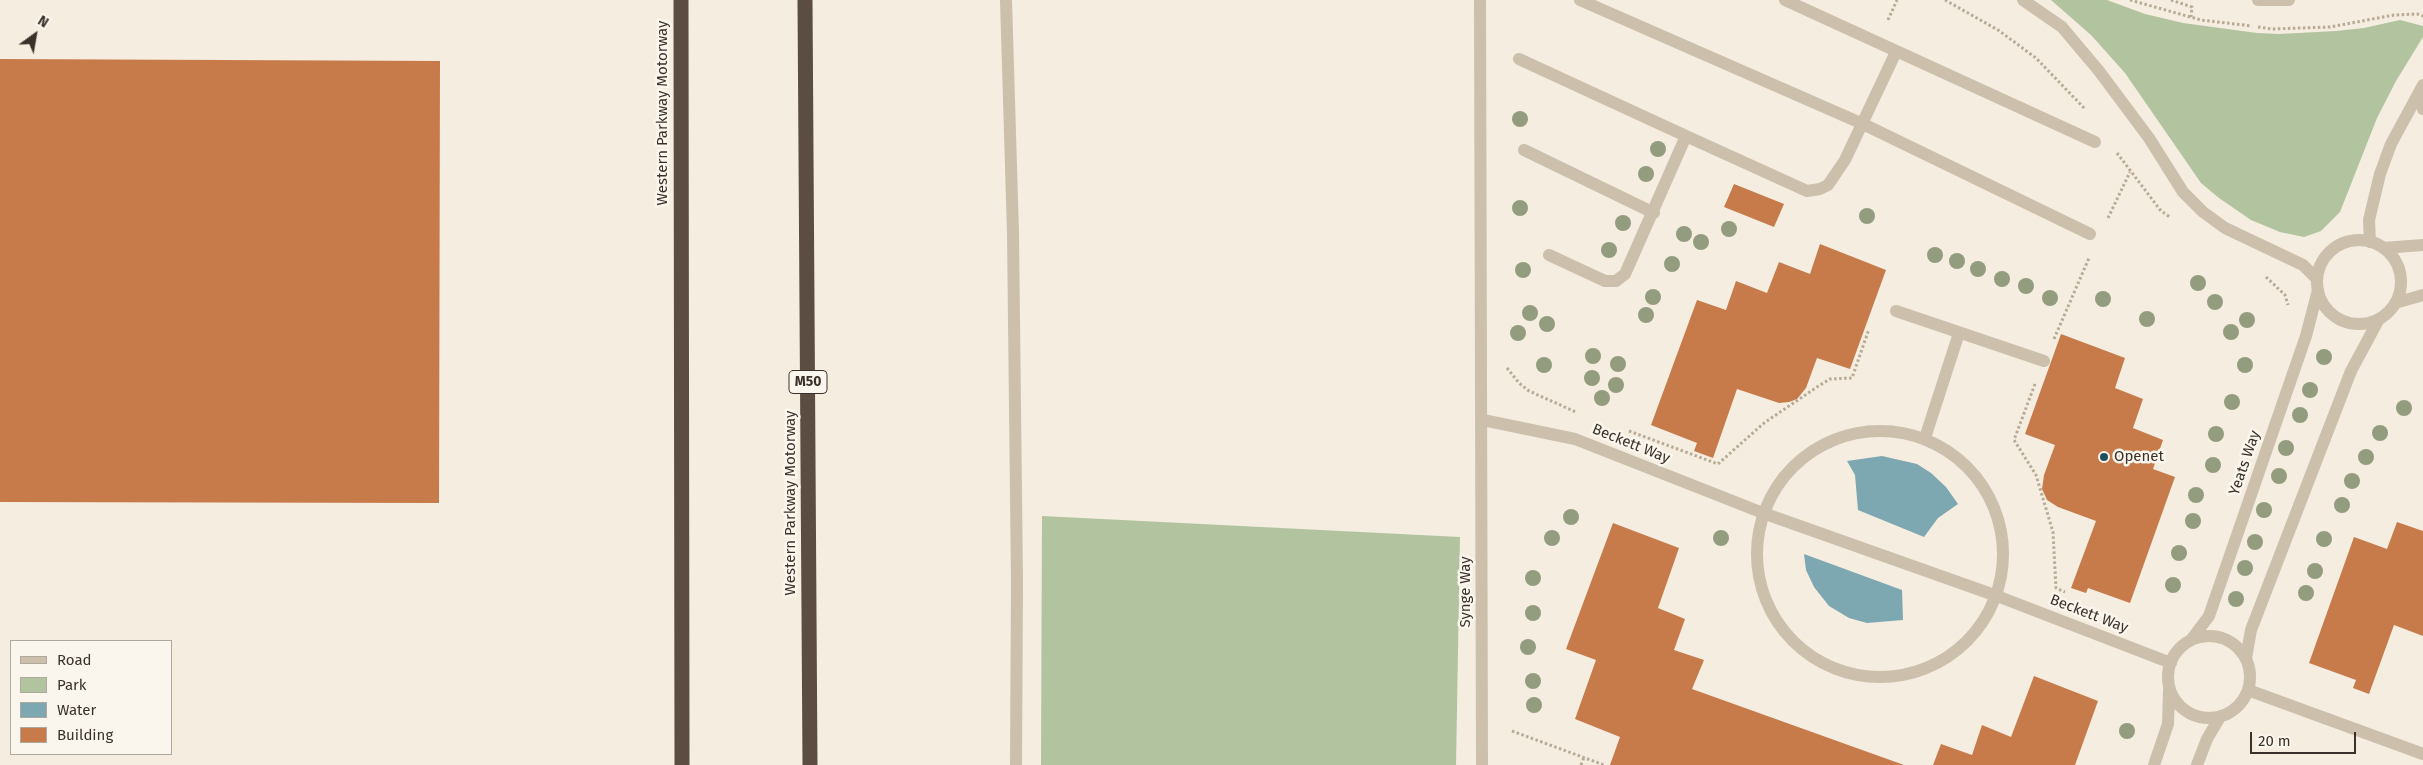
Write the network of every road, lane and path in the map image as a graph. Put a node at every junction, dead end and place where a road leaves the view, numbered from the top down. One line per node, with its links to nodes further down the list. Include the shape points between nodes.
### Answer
1 (681, 0): 58 (highway, Western Parkway Motorway)
2 (805, 0): 59 (highway, Western Parkway Motorway / M50)
3 (1006, 0): 60 (street, via 1013,233)
4 (1480, 0): 43 (street, Synge Way)
5 (1580, 0): 18 (street)
6 (1785, 0): 13 (street)
7 (1945, 0): 17 (path, via 1998,30 2036,58)
8 (2023, 0): 34 (street, via 2062,28 2099,71 2149,138 2183,192 2203,212 2225,228 2303,265)
9 (2171, 0): 12 (path, via 2192,7)
10 (2258, 0): 11 (street)
11 (2289, 0)
12 (2191, 17)
13 (1896, 52): 18 (street); 20 (street)
14 (1519, 59): 19 (street)
15 (2422, 87): 16 (street); 28 (street, via 2391,144 2380,174 2369,220)
16 (2423, 109)
17 (2088, 112)
18 (1863, 124): 19 (street, via 1828,185 1806,190); 27 (street)
19 (1686, 136): 24 (street)
20 (2095, 142)
21 (2113, 147): 23 (path)
22 (1524, 150): 24 (street)
23 (2131, 172): 25 (path); 26 (path, via 2161,210)
24 (1654, 213): 32 (street, via 1625,274 1616,281 1605,280)
25 (2106, 222)
26 (2175, 222)
27 (2090, 234)
28 (2370, 242): 30 (street); 34 (street, via 2346,242 2335,248 2320,267)
29 (2423, 245): 30 (street)
30 (2383, 248): 36 (street, via 2398,267 2400,279)
31 (2091, 254): 42 (path)
32 (1549, 255)
33 (2260, 275): 37 (path, via 2285,295)
34 (2317, 284): 39 (street, via 2322,302 2341,320 2367,324); 49 (street, Yeats Way, via 2306,336 2209,616)
35 (2423, 295): 36 (street)
36 (2395, 303): 39 (street)
37 (2289, 310)
38 (1896, 311): 41 (street)
39 (2379, 319): 50 (street, via 2351,371 2251,630)
40 (1869, 329): 45 (path, via 1852,378 1830,379 1764,423)
41 (1958, 333): 42 (street); 44 (street)
42 (2044, 361): 47 (path, via 2014,440 2036,475 2053,532 2056,588)
43 (1483, 420): 46 (street, Beckett Way, via 1575,439); 61 (street, Synge Way)
44 (1925, 438): 46 (street, via 1904,432 1876,431 1840,437 1820,446 1786,473); 48 (street, via 1965,463 1992,501 2004,546 2004,569)
45 (1718, 464)
46 (1763, 513): 48 (street, Beckett Way); 48 (street, via 1757,562 1771,612 1786,634 1827,666 1879,678 1930,668 1953,655 1973,637 1988,616)
47 (2065, 592)
48 (1996, 596): 51 (street, Beckett Way)
49 (2191, 640): 50 (street, via 2203,637 2222,639 2238,648); 51 (street)
50 (2246, 658): 53 (street, via 2250,679)
51 (2171, 662): 52 (street)
52 (2169, 684): 54 (street, via 2173,698 2182,708 2207,719); 64 (street, via 2168,724)
53 (2248, 690): 54 (street, via 2232,712); 56 (street)
54 (2220, 717): 65 (street, via 2207,738)
55 (1512, 731): 57 (path)
56 (2423, 754)
57 (1584, 757): 62 (path); 63 (path)
58 (682, 765)
59 (810, 765)
60 (1016, 765)
61 (1482, 765)
62 (1581, 765)
63 (1604, 765)
64 (2154, 765)
65 (2197, 765)

